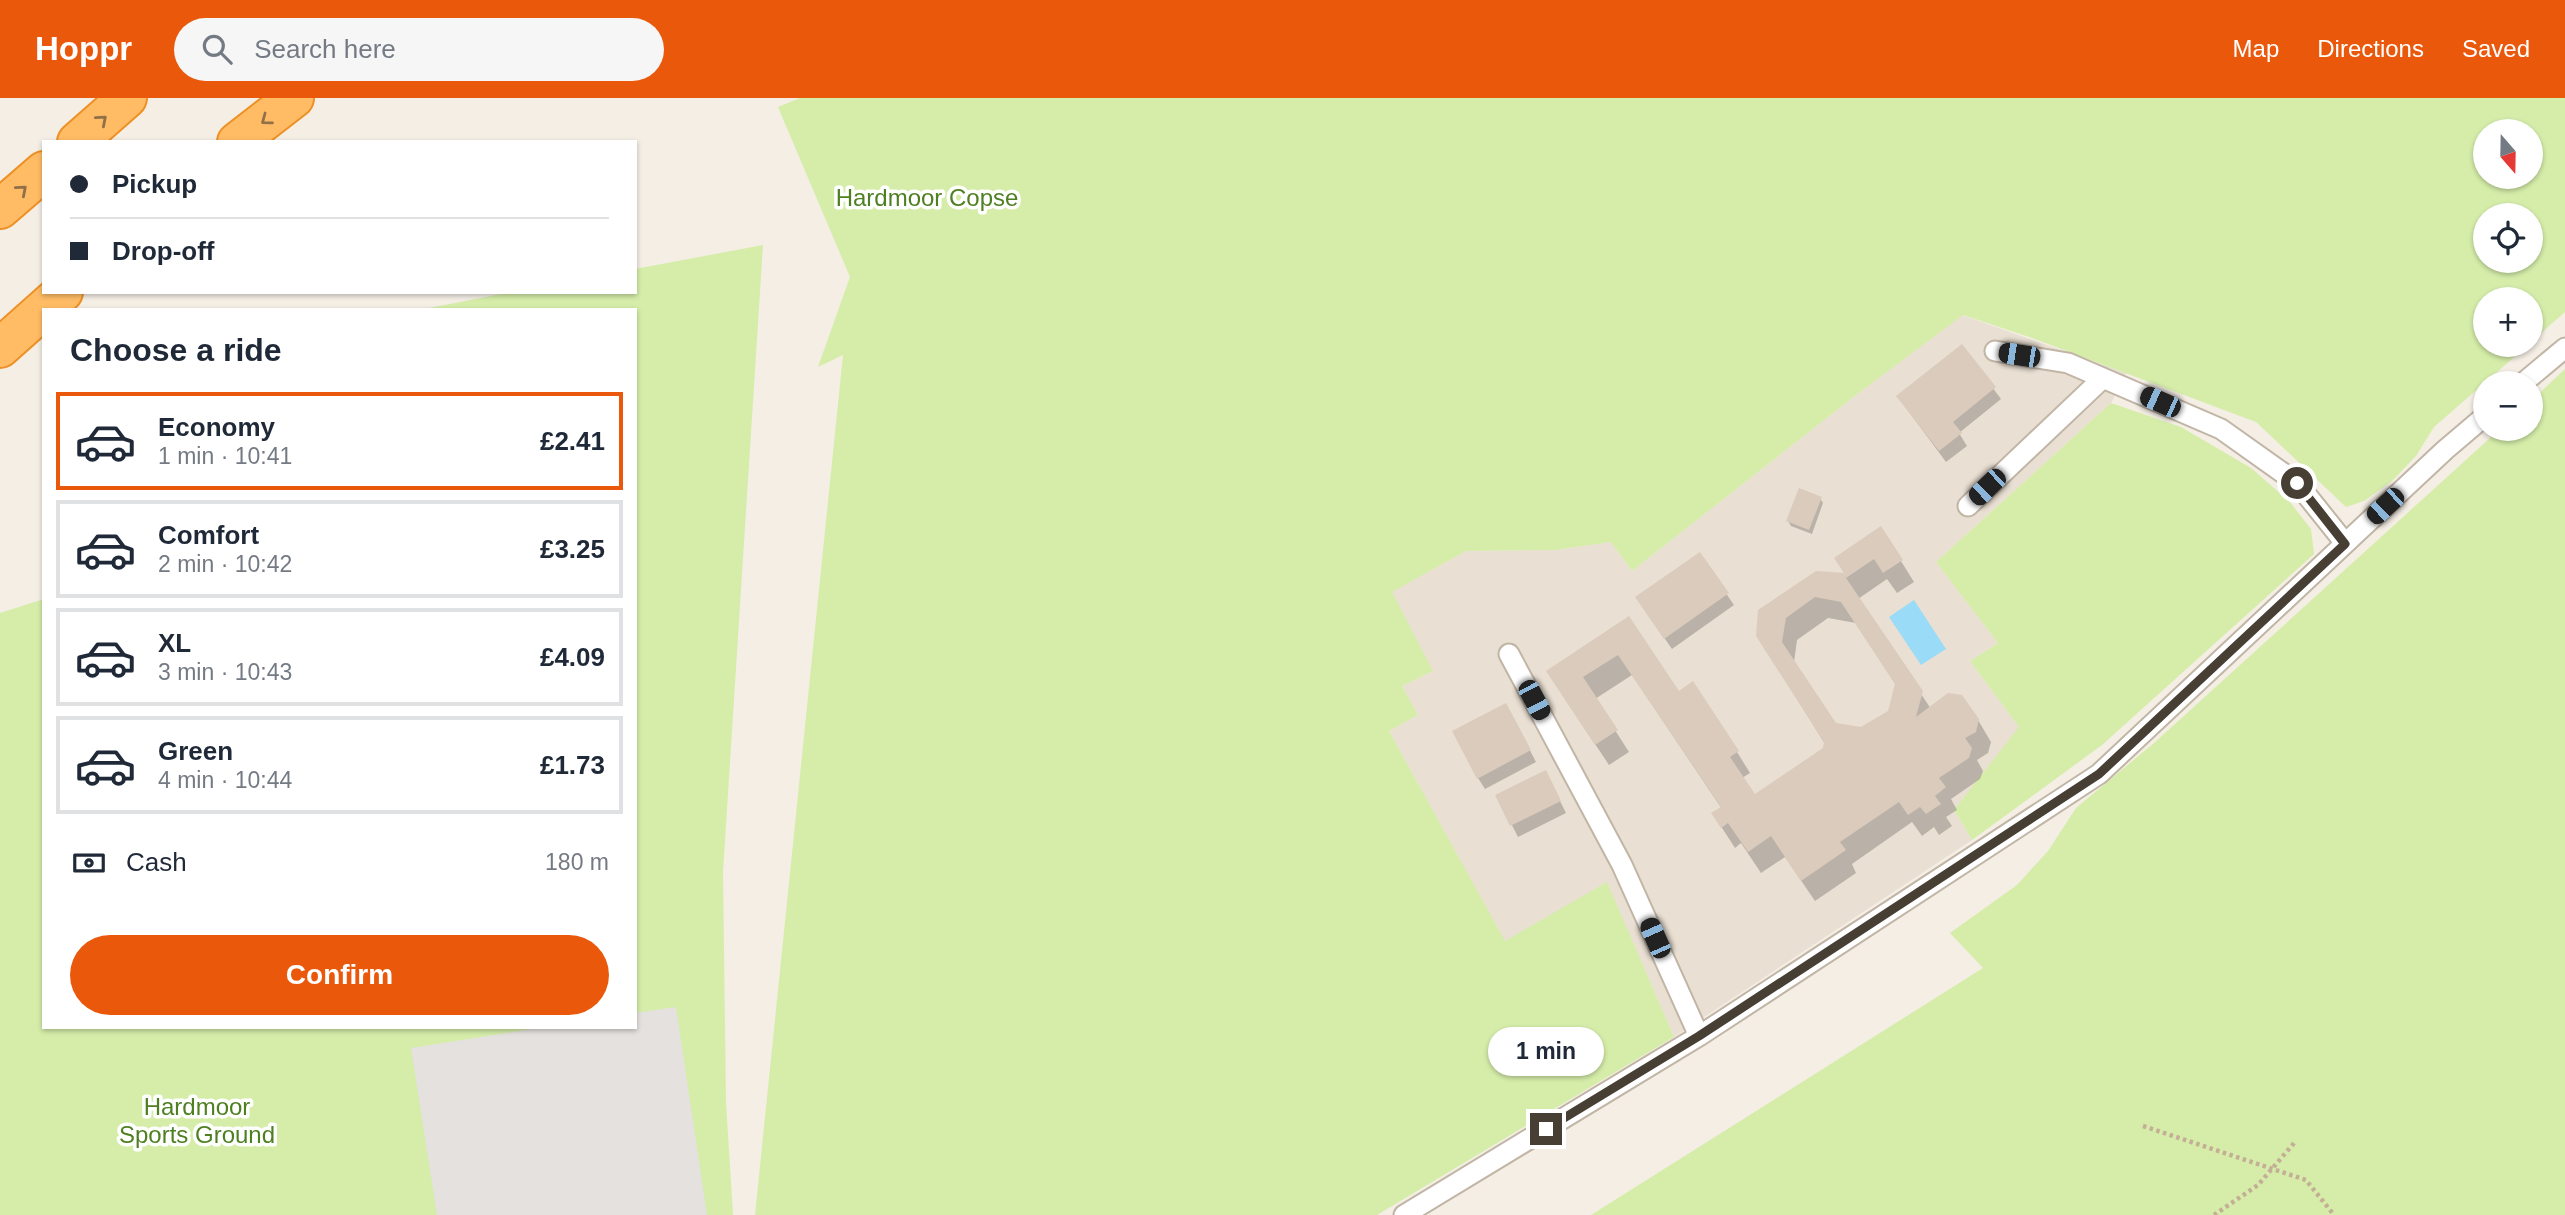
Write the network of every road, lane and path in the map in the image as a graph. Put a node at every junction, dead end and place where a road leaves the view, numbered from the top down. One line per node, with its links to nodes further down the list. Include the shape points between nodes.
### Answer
1 (128, 98): 3 (highway, one-way to 1)
2 (294, 98): 4 (highway, one-way to 4)
3 (79, 140)
4 (240, 140)
5 (42, 173): 6 (highway, one-way to 5)
6 (0, 209)
7 (61, 294): 8 (highway)
8 (45, 308)
9 (42, 311): 10 (highway)
10 (0, 348)
11 (2565, 348): 13 (lane)
12 (1994, 351): 14 (lane, via 2068,363)
13 (2538, 371)
14 (2103, 377): 16 (lane); 17 (lane, via 2221,429 2297,483)
15 (2473, 427): 17 (lane)
16 (1968, 506)
17 (2345, 544): 19 (lane, via 2099,774)
18 (1509, 654): 19 (lane, via 1622,865)
19 (1699, 1036): 23 (lane)
20 (2143, 1126): 22 (path)
21 (2295, 1142): 22 (path)
22 (2270, 1170): 24 (path, via 2258,1185); 25 (path, via 2306,1180)
23 (1404, 1215)
24 (2214, 1215)
25 (2334, 1215)

